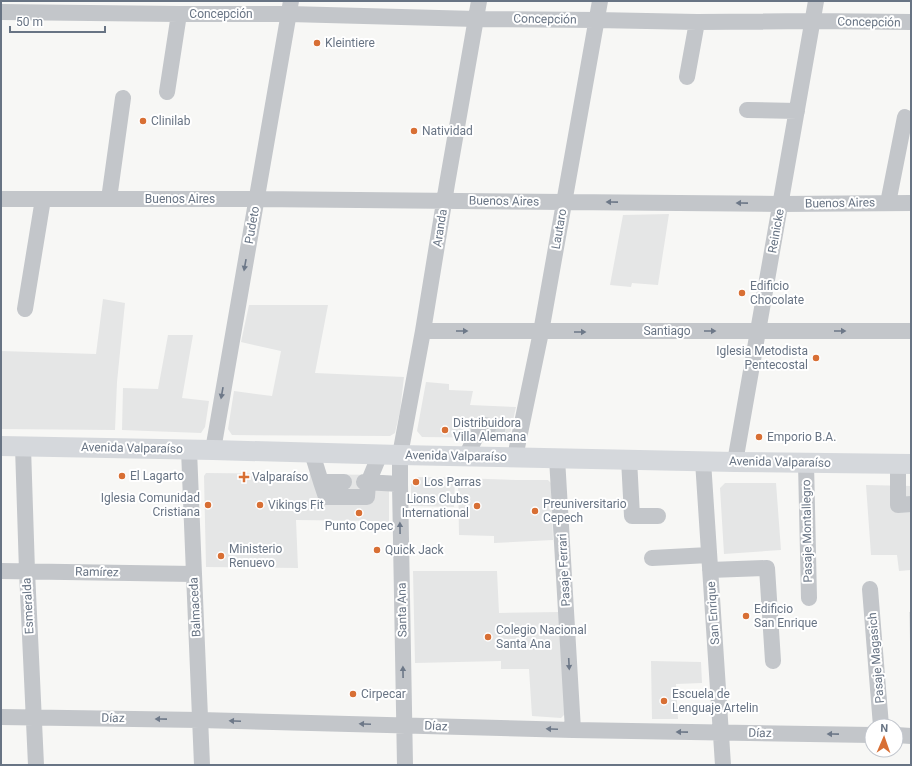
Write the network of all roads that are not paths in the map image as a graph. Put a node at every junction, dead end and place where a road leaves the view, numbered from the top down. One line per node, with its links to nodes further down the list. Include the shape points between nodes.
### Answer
1 (479, 1): 7 (street, Aranda)
2 (600, 1): 8 (street, Lautaro)
3 (816, 1): 9 (street, Reinicke)
4 (290, 8): 5 (street, Concepción); 7 (street, Concepción); 21 (street, Pudeto)
5 (185, 10): 6 (street, Concepción); 13 (street, Concepción)
6 (1, 12)
7 (476, 19): 8 (street, Concepción); 22 (street, Aranda)
8 (596, 20): 10 (street, Concepción); 23 (street, Lautaro)
9 (812, 21): 10 (street, Concepción); 11 (street, Concepción); 16 (street, Reinicke)
10 (697, 22): 12 (street)
11 (911, 22)
12 (687, 77)
13 (167, 92)
14 (123, 98): 20 (street)
15 (746, 110): 16 (street)
16 (797, 111): 26 (street, Reinicke)
17 (905, 117): 24 (street)
18 (1, 199): 19 (street, Buenos Aires)
19 (43, 199): 20 (street, Buenos Aires); 27 (street)
20 (109, 199): 21 (street, Buenos Aires)
21 (257, 199): 22 (street, Buenos Aires); 36 (street, Pudeto, one-way to 36)
22 (444, 200): 23 (street, Buenos Aires); 28 (street, Aranda)
23 (563, 201): 26 (street, Buenos Aires, one-way to 23); 31 (street, Lautaro)
24 (888, 202): 25 (street, Buenos Aires); 26 (street, Buenos Aires)
25 (911, 203)
26 (780, 204): 29 (street, Reinicke)
27 (25, 309)
28 (423, 331): 31 (street, Santiago, one-way to 31); 39 (street, Aranda)
29 (758, 331): 30 (street, Santiago, one-way to 30); 31 (street, Santiago, one-way to 29); 45 (street, Reinicke)
30 (911, 331)
31 (541, 332): 41 (street, Lautaro, via 515,426)
32 (488, 426): 40 (street, via 482,425)
33 (1, 446): 34 (main road, Avenida Valparaíso)
34 (24, 446): 35 (main road, Avenida Valparaíso); 57 (street, Esmeralda)
35 (189, 450): 36 (main road, Avenida Valparaíso); 58 (street, Balmaceda)
36 (213, 450): 37 (main road, Avenida Valparaíso)
37 (312, 453): 38 (main road, Avenida Valparaíso); 48 (street)
38 (380, 454): 39 (main road, Avenida Valparaíso); 50 (street)
39 (400, 455): 40 (main road, Avenida Valparaíso); 51 (street, Santa Ana)
40 (466, 456): 41 (main road, Avenida Valparaíso)
41 (515, 457): 42 (main road, Avenida Valparaíso)
42 (558, 458): 43 (main road, Avenida Valparaíso); 67 (street, Pasaje Ferrari, one-way to 67)
43 (629, 459): 44 (main road, Avenida Valparaíso); 53 (street, via 632,516)
44 (703, 460): 45 (main road, Avenida Valparaíso); 55 (street, San Enrique)
45 (736, 462): 46 (main road, Avenida Valparaíso)
46 (806, 463): 47 (main road, Avenida Valparaíso); 60 (street, Pasaje Montallegro)
47 (905, 464): 52 (street, via 898,505)
48 (321, 482): 49 (street); 50 (street, via 326,497 367,498)
49 (344, 482)
50 (366, 482): 51 (street)
51 (400, 484): 66 (street, Santa Ana, one-way to 51)
52 (911, 504)
53 (658, 516)
54 (652, 558): 55 (street)
55 (710, 563): 61 (street, via 767,568); 68 (street, San Enrique)
56 (1, 571): 57 (street, Ramírez)
57 (27, 571): 58 (street, Ramírez); 63 (street, Esmeralda)
58 (194, 574): 65 (street, Balmaceda)
59 (870, 589): 64 (street, Pasaje Magasich)
60 (809, 598)
61 (773, 661)
62 (1, 717): 63 (street, Díaz)
63 (33, 717): 65 (street, Díaz, one-way to 63); 70 (street, Esmeralda)
64 (880, 718)
65 (200, 720): 66 (street, Díaz, one-way to 65); 71 (street, Balmaceda)
66 (404, 725): 67 (street, Díaz, one-way to 66); 72 (street, Santa Ana)
67 (573, 730): 68 (street, Díaz, one-way to 67)
68 (721, 732): 69 (street, Díaz, one-way to 68); 73 (street, San Enrique)
69 (864, 735)
70 (36, 765)
71 (202, 765)
72 (405, 765)
73 (723, 765)

